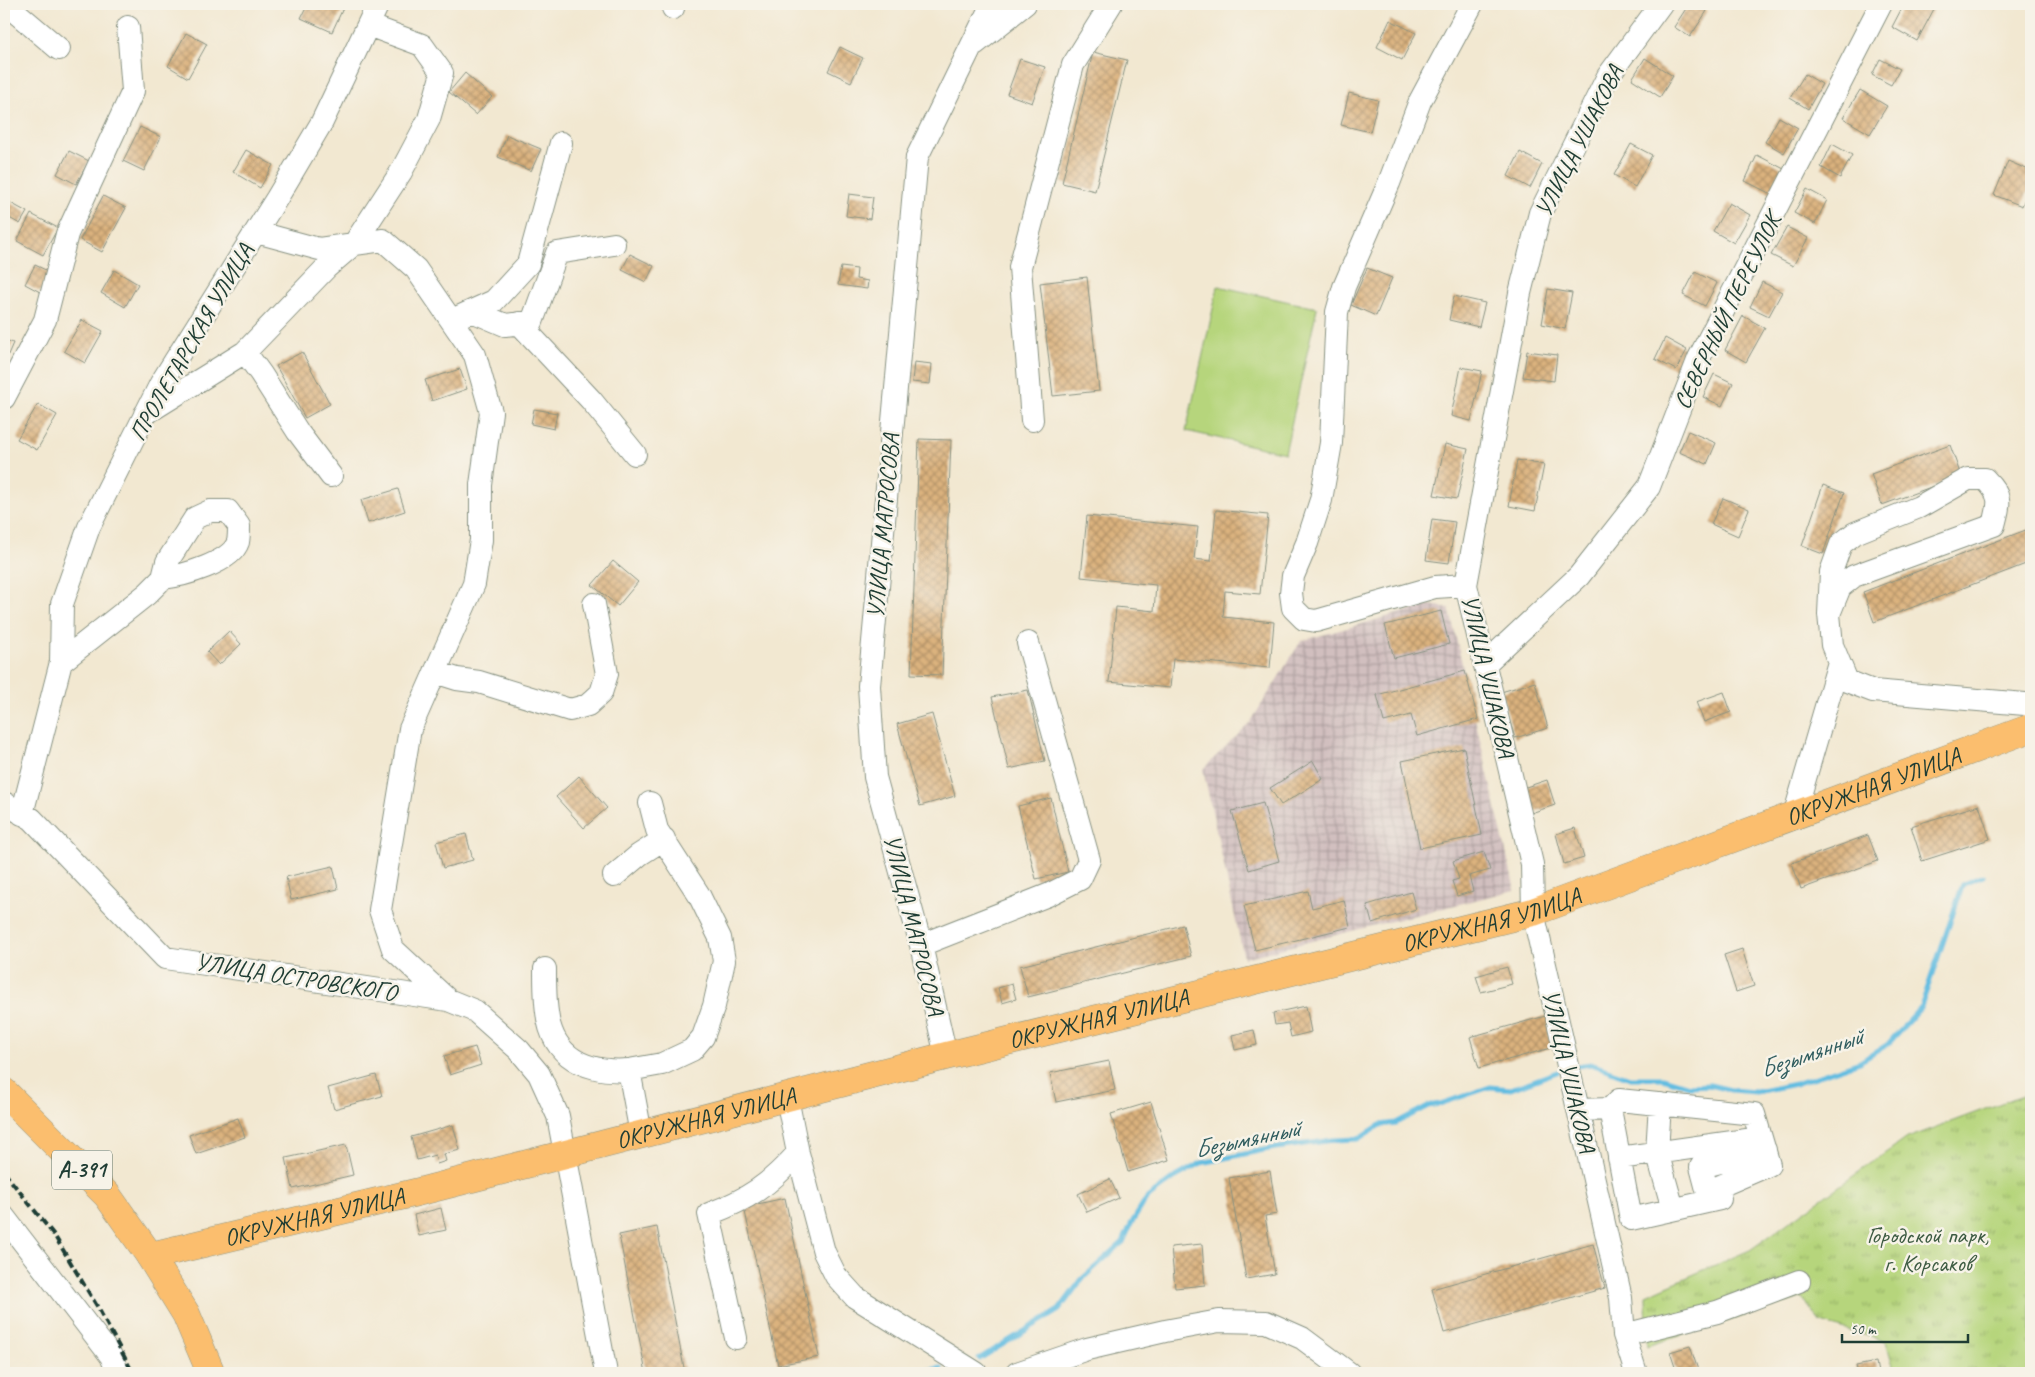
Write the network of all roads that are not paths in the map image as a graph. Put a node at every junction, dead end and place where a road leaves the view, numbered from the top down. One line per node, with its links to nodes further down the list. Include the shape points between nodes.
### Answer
1 (6, 4): 12 (street)
2 (378, 4): 9 (street, ПРОЛЕТАРСКАЯ УЛИЦА)
3 (992, 4): 11 (street, УЛИЦА МАТРОСОВА)
4 (1025, 4): 11 (street)
5 (1111, 4): 23 (street, via 1073,65 1020,267)
6 (1472, 4): 27 (street, via 1420,101 1344,287 1337,312 1330,443 1321,500 1293,576 1291,593 1293,608 1304,620 1316,620 1435,587)
7 (1661, 4): 27 (street, УЛИЦА УШАКОВА, via 1608,76 1540,213 1520,293)
8 (1881, 4): 33 (street, СЕВЕРНЫЙ ПЕРЕУЛОК, via 1699,358 1649,487 1579,576)
9 (368, 24): 14 (street, ПРОЛЕТАРСКАЯ УЛИЦА, via 322,122); 15 (street, via 422,45 442,73 429,118 406,163)
10 (128, 27): 21 (street, via 133,91 67,234 45,320)
11 (973, 46): 43 (street, УЛИЦА МАТРОСОВА, via 917,157 869,686 875,778)
12 (59, 49)
13 (561, 143): 17 (street, via 528,264 494,301)
14 (256, 232): 15 (street, via 319,249); 22 (street, ПРОЛЕТАРСКАЯ УЛИЦА, via 161,383)
15 (354, 244): 18 (street, via 383,240 416,269); 20 (street, via 326,268)
16 (614, 244): 19 (street, via 557,253 532,322)
17 (472, 311): 18 (street); 19 (street, via 504,324)
18 (452, 320): 34 (street, via 475,355 491,412 481,485 481,540 474,584)
19 (519, 323): 24 (street, via 591,400)
20 (245, 352): 22 (street); 25 (street)
21 (4, 398)
22 (146, 414): 31 (street, ПРОЛЕТАРСКАЯ УЛИЦА, via 89,527 62,604)
23 (1032, 420)
24 (635, 454)
25 (331, 476)
26 (162, 578): 31 (street, via 147,594)
27 (1466, 585): 33 (street, УЛИЦА УШАКОВА)
28 (594, 604): 34 (street, via 607,674 601,693 588,705 570,710)
29 (1829, 614): 29 (street, via 1840,588 1854,576 1994,525 2000,503 1996,489 1985,479 1968,479 1919,507 1856,532 1841,544 1831,572); 32 (street, via 1832,645)
30 (1028, 643): 43 (street, via 1089,860 1080,878 1048,895)
31 (61, 662): 38 (street, ПРОЛЕТАРСКАЯ УЛИЦА)
32 (1839, 662): 35 (street, via 1847,681 1872,691); 39 (street)
33 (1485, 664): 42 (street, УЛИЦА УШАКОВА, via 1532,864)
34 (435, 672): 45 (street, via 410,729 380,910 393,949)
35 (2031, 707)
36 (2031, 728): 39 (main road, ОКРУЖНАЯ УЛИЦА)
37 (650, 803): 40 (street, via 657,830)
38 (13, 808): 45 (street, УЛИЦА ОСТРОВСКОГО, via 32,820 165,958)
39 (1794, 816): 42 (main road, ОКРУЖНАЯ УЛИЦА)
40 (664, 839): 41 (street); 47 (street, via 704,904 720,938 724,961 703,1037 692,1050 662,1064)
41 (614, 876)
42 (1532, 912): 46 (main road, ОКРУЖНАЯ УЛИЦА); 52 (street, УЛИЦА УШАКОВА)
43 (921, 945): 46 (street, УЛИЦА МАТРОСОВА)
44 (545, 969): 47 (street, via 546,1013 552,1034 562,1049 574,1060 595,1070)
45 (448, 1000): 56 (street, УЛИЦА ОСТРОВСКОГО, via 474,1011 519,1050 539,1074 558,1116)
46 (946, 1056): 49 (main road, ОКРУЖНАЯ УЛИЦА)
47 (629, 1070): 53 (street)
48 (4, 1092): 61 (main road, А-391, via 108,1195)
49 (787, 1098): 53 (main road, ОКРУЖНАЯ УЛИЦА); 57 (street)
50 (1660, 1104): 51 (street, via 1619,1100); 54 (street, via 1754,1114); 55 (street)
51 (1610, 1109): 52 (street); 58 (street)
52 (1578, 1110): 63 (street, УЛИЦА УШАКОВА, via 1621,1298)
53 (642, 1134): 56 (main road, ОКРУЖНАЯ УЛИЦА)
54 (1763, 1144): 55 (street); 59 (street, via 1769,1165 1718,1188 1720,1199)
55 (1657, 1152): 58 (street); 59 (street)
56 (564, 1153): 61 (main road, ОКРУЖНАЯ УЛИЦА, via 418,1192); 68 (street, УЛИЦА ОСТРОВСКОГО)
57 (798, 1153): 64 (street, via 776,1177 738,1203 709,1214); 65 (street, via 824,1252 836,1276 855,1297)
58 (1619, 1158): 59 (street, via 1631,1219)
59 (1673, 1209)
60 (4, 1217): 66 (street, via 111,1356)
61 (150, 1256): 67 (main road, via 186,1314)
62 (1799, 1281): 63 (street, via 1717,1312)
63 (1624, 1335): 71 (street, УЛИЦА УШАКОВА)
64 (736, 1338)
65 (971, 1372)
66 (118, 1373)
67 (210, 1373)
68 (606, 1373)
69 (1018, 1373): 70 (street, via 1087,1349 1219,1321 1266,1322 1302,1338)
70 (1349, 1373)
71 (1636, 1373)

